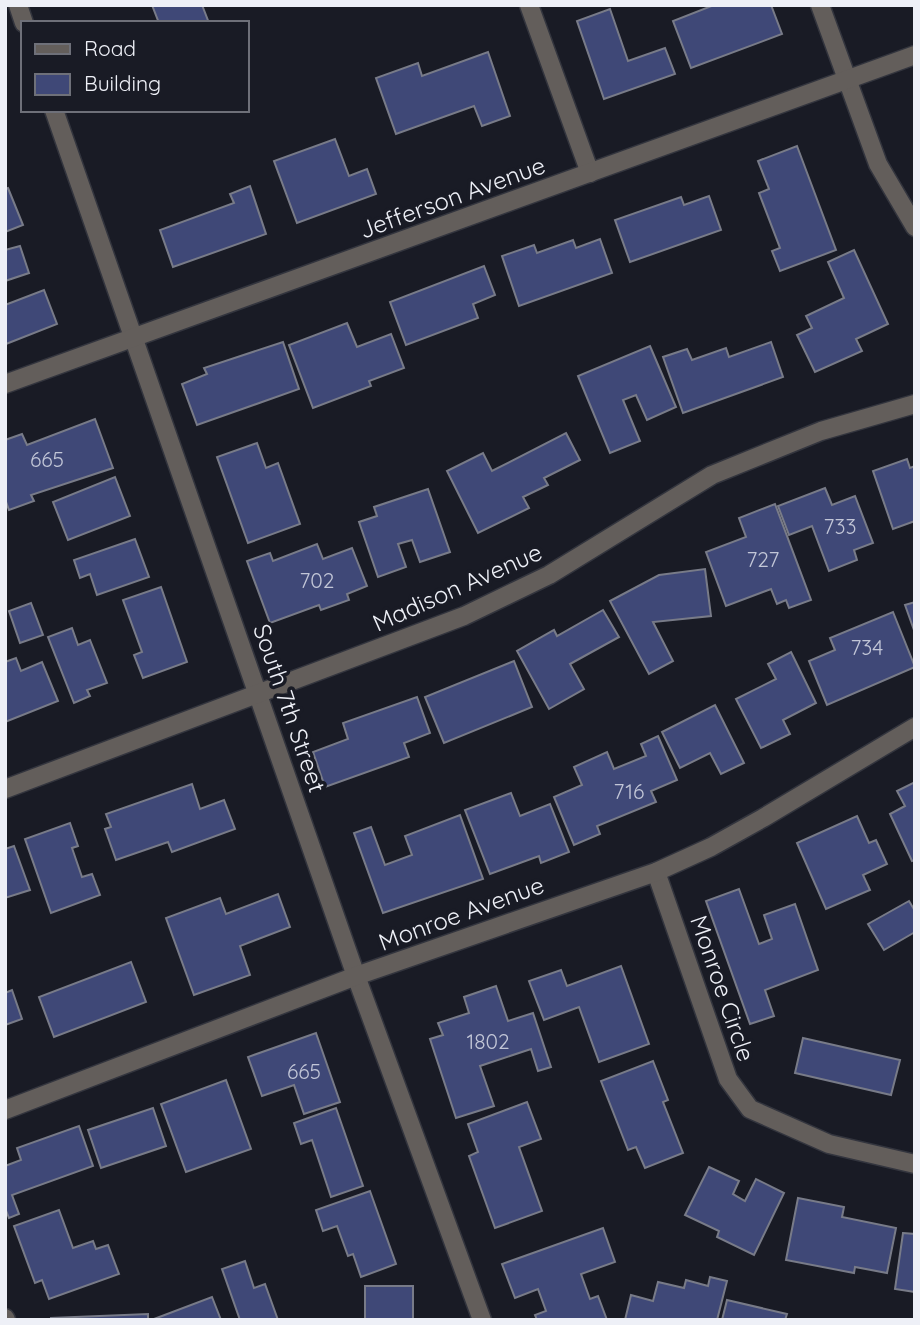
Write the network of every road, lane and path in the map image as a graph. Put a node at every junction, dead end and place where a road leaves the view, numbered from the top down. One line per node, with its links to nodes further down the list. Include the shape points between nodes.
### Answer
1 (529, 5): 6 (street)
2 (820, 5): 4 (street)
3 (915, 55): 4 (street, Jefferson Avenue)
4 (846, 80): 6 (street, Jefferson Avenue); 7 (street, via 878,164)
5 (55, 112): 8 (street, South 7th Street)
6 (590, 173): 8 (street, Jefferson Avenue)
7 (915, 227)
8 (133, 338): 9 (street, Jefferson Avenue); 11 (street, South 7th Street)
9 (5, 384)
10 (915, 404): 11 (street, Madison Avenue, via 765,451 712,475 549,575 464,617)
11 (259, 693): 13 (street, Madison Avenue); 15 (street, South 7th Street)
12 (915, 727): 14 (street, Monroe Avenue, via 762,818)
13 (5, 789)
14 (656, 872): 15 (street, Monroe Avenue); 17 (street, Monroe Circle, via 728,1079 750,1109 829,1144)
15 (356, 976): 16 (street, Monroe Avenue); 18 (street, South 7th Street)
16 (5, 1110)
17 (915, 1164)
18 (482, 1320)

